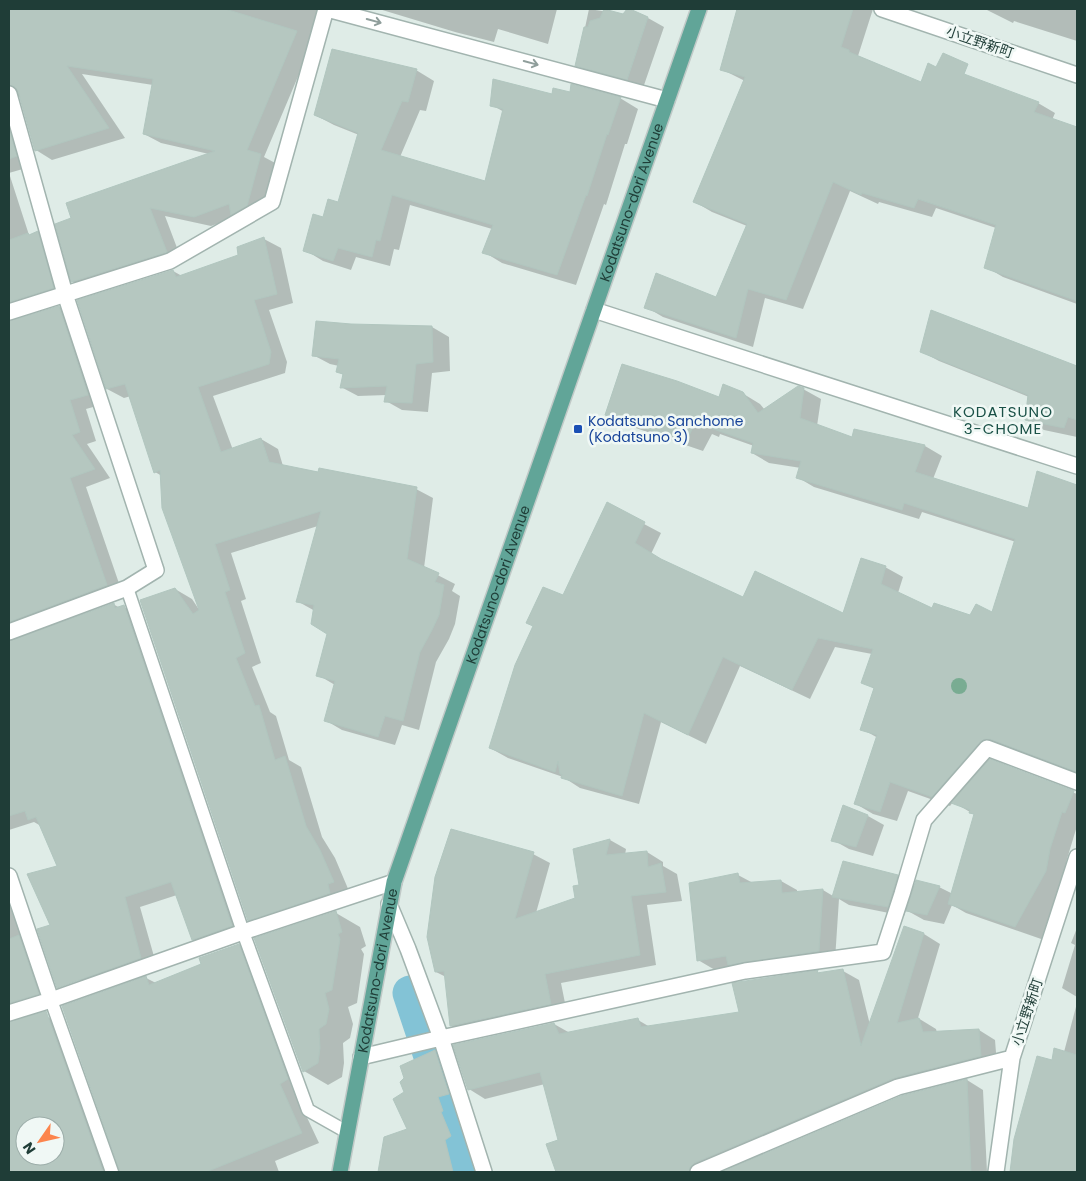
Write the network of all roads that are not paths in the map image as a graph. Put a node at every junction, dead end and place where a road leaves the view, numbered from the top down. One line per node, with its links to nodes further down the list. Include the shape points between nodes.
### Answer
1 (326, 9): 6 (street, one-way to 6); 7 (street, via 272,202 170,261)
2 (699, 9): 6 (main road, Kodatsuno-dori Avenue)
3 (882, 9): 4 (street, 小立野新町)
4 (1077, 75)
5 (9, 94): 7 (street)
6 (667, 100): 8 (main road, Kodatsuno-dori Avenue)
7 (64, 294): 9 (street); 11 (street, via 156,570)
8 (594, 310): 10 (street); 16 (main road, Kodatsuno-dori Avenue)
9 (9, 312)
10 (1077, 466)
11 (127, 588): 12 (street); 18 (lane)
12 (9, 632)
13 (1077, 782): 21 (street, via 987,748 924,820 883,952 745,972)
14 (1077, 857): 23 (street, 小立野新町)
15 (9, 876): 19 (street)
16 (394, 882): 17 (main road, Kodatsuno-dori Avenue); 18 (street)
17 (389, 904): 21 (street); 22 (main road, Kodatsuno-dori Avenue)
18 (243, 932): 19 (street); 24 (lane, via 308,1110)
19 (52, 1000): 20 (street); 25 (lane)
20 (9, 1013)
21 (441, 1038): 22 (street); 27 (street)
22 (361, 1057): 24 (main road, Kodatsuno-dori Avenue)
23 (1012, 1058): 28 (street, via 898,1088); 29 (street, 小立野新町)
24 (347, 1132): 26 (main road, Kodatsuno-dori Avenue)
25 (112, 1172)
26 (340, 1172)
27 (484, 1172)
28 (698, 1172)
29 (996, 1172)

